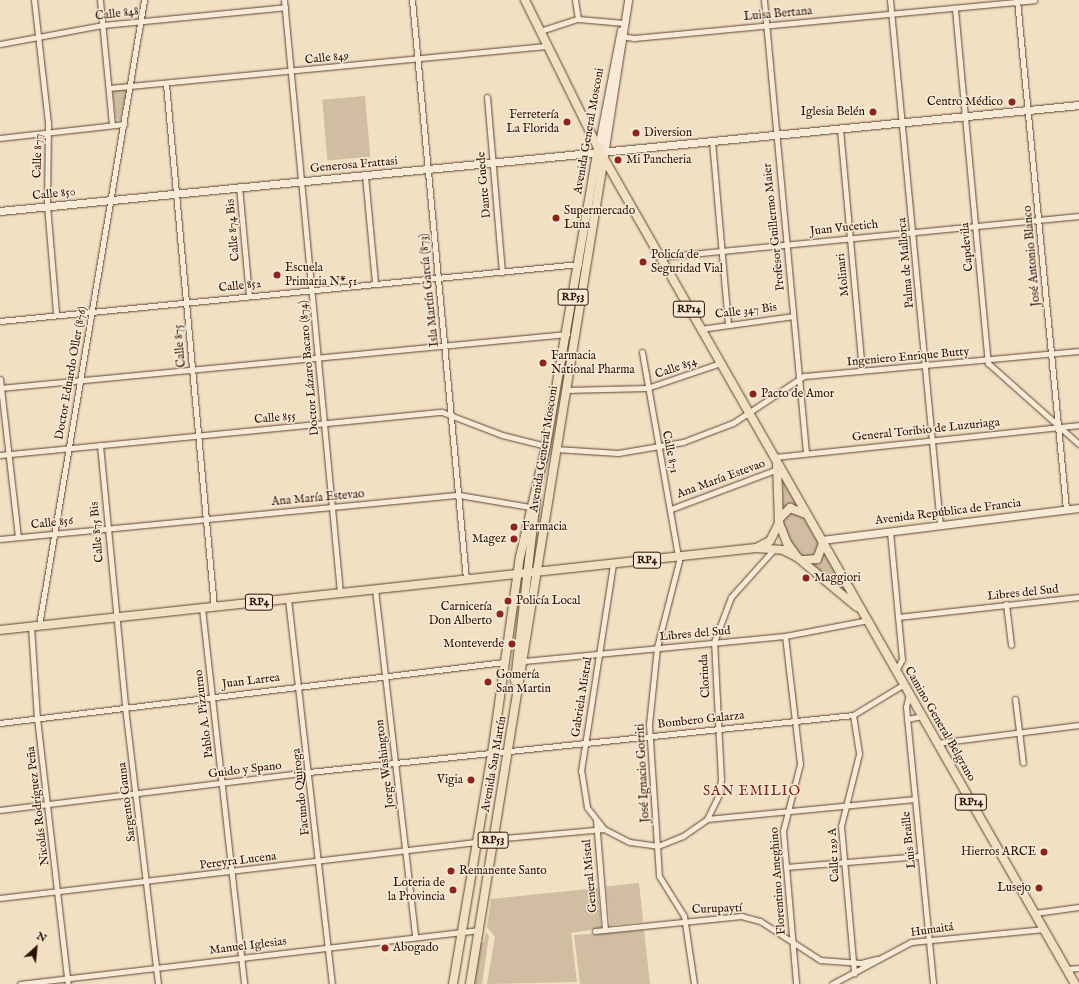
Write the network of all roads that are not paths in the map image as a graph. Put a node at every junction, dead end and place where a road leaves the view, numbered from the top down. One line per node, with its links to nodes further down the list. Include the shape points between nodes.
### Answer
1 (34, 0): 23 (street, Calle 877)
2 (100, 0): 19 (street)
3 (144, 0): 17 (street)
4 (284, 0): 13 (street, Doctor Lázaro Bacaro (874))
5 (412, 0): 26 (street, Isla Martín García (873))
6 (525, 0): 21 (main road, Camino General Belgrano / RP14)
7 (575, 0): 16 (street)
8 (628, 0): 18 (main road, Avenida General Mosconi)
9 (764, 0): 20 (street, Profesor Guillermo Maier)
10 (890, 0): 15 (street, Palma de Mallorca)
11 (1034, 0): 12 (street, Luisa Bertana)
12 (1017, 1): 14 (street, Luisa Bertana); 33 (street, José Antonio Blanco)
13 (285, 7): 17 (street, Calle 848); 27 (street, Doctor Lázaro Bacaro (874))
14 (955, 9): 15 (street, Luisa Bertana); 34 (street, Capdevila)
15 (892, 14): 20 (street, Luisa Bertana); 37 (street, Palma de Mallorca)
16 (578, 19): 18 (street); 21 (street)
17 (140, 21): 19 (street, Calle 848); 29 (street)
18 (624, 23): 22 (main road, Avenida General Mosconi)
19 (103, 24): 23 (street, Calle 848); 30 (street)
20 (766, 26): 22 (street, Luisa Bertana); 40 (street, Profesor Guillermo Maier)
21 (540, 31): 25 (main road, Camino General Belgrano / RP14)
22 (621, 36): 43 (main road, Avenida General Mosconi)
23 (39, 37): 24 (street, Calle 848); 39 (street, Calle 877)
24 (0, 44)
25 (546, 46): 26 (street, Calle 849); 43 (main road, Camino General Belgrano / RP14)
26 (418, 59): 27 (street, Calle 849); 45 (street, Isla Martín García (873))
27 (291, 72): 28 (street, Calle 849); 47 (street, Doctor Lázaro Bacaro (874))
28 (166, 84): 29 (street, Calle 849); 49 (street, Calle 875)
29 (130, 86): 30 (street, Calle 849); 36 (street)
30 (109, 88): 35 (street)
31 (487, 97): 44 (street, Dante Guede)
32 (1079, 105): 33 (main road, Generosa Frattasi)
33 (1028, 110): 34 (main road, Generosa Frattasi); 54 (street, José Antonio Blanco)
34 (965, 116): 37 (main road, Generosa Frattasi); 55 (street, Capdevila)
35 (112, 124): 36 (street); 39 (street)
36 (124, 124): 50 (street, Doctor Eduardo Oller (876))
37 (902, 124): 38 (main road, Generosa Frattasi); 56 (street, Palma de Mallorca)
38 (840, 129): 40 (main road, Generosa Frattasi); 57 (street, Molinari)
39 (49, 131): 41 (street); 51 (street, Calle 877)
40 (776, 134): 42 (main road, Generosa Frattasi); 58 (street, Profesor Guillermo Maier)
41 (0, 138)
42 (712, 141): 43 (main road, Generosa Frattasi); 59 (street)
43 (601, 151): 44 (main road, Generosa Frattasi); 60 (main road, Camino General Belgrano / RP14); 61 (main road, Avenida General Mosconi / RP53); 90 (main road, Avenida General Mosconi / RP53)
44 (492, 163): 45 (main road, Generosa Frattasi); 62 (street, Dante Guede)
45 (427, 169): 46 (main road, Generosa Frattasi); 63 (street, Isla Martín García (873))
46 (364, 175): 47 (main road, Generosa Frattasi); 64 (street)
47 (302, 181): 48 (main road, Generosa Frattasi); 65 (street, Doctor Lázaro Bacaro (874))
48 (239, 186): 49 (main road, Generosa Frattasi); 66 (street, Calle 874 Bis)
49 (175, 192): 50 (main road, Generosa Frattasi); 67 (street, Calle 875)
50 (110, 199): 51 (main road, Calle 850); 68 (street, Doctor Eduardo Oller (876))
51 (46, 206): 52 (main road, Calle 850); 69 (street, Calle 877)
52 (0, 211)
53 (1079, 216): 54 (street, Juan Vucetich)
54 (1038, 220): 55 (street, Juan Vucetich); 78 (street, José Antonio Blanco)
55 (975, 225): 56 (street, Juan Vucetich); 80 (street, Capdevila)
56 (913, 231): 57 (street, Juan Vucetich); 82 (street, Palma de Mallorca)
57 (849, 237): 58 (street, Juan Vucetich); 84 (street, Molinari)
58 (786, 244): 59 (street, Juan Vucetich); 70 (street, Profesor Guillermo Maier)
59 (722, 250): 60 (street, Juan Vucetich); 72 (street)
60 (660, 257): 73 (main road, Camino General Belgrano / RP14)
61 (579, 264): 62 (street, Calle 852); 74 (main road, Avenida General Mosconi / RP53)
62 (502, 272): 63 (street, Calle 852)
63 (437, 277): 64 (street, Calle 852); 75 (street, Isla Martín García (873))
64 (374, 283): 65 (street, Calle 852)
65 (312, 289): 66 (street, Calle 852); 79 (street, Doctor Lázaro Bacaro (874))
66 (249, 295): 67 (street, Calle 852)
67 (186, 301): 68 (street, Calle 852); 83 (street, Calle 875)
68 (92, 310): 69 (street, Calle 852); 86 (street, Doctor Eduardo Oller (876))
69 (56, 313): 71 (street, Calle 852)
70 (793, 316): 72 (street, Calle 347 Bis); 85 (street, Profesor Guillermo Maier)
71 (0, 321)
72 (728, 323): 73 (street, Calle 347 Bis)
73 (701, 329): 81 (main road, Camino General Belgrano / RP14)
74 (567, 334): 75 (street); 100 (main road, Avenida General Mosconi / RP53)
75 (445, 344): 79 (street); 92 (street, Isla Martín García (873))
76 (1079, 351): 78 (street, Ingeniero Enrique Butty)
77 (642, 352): 89 (street, Calle 871)
78 (1051, 354): 80 (street, Ingeniero Enrique Butty); 95 (street, José Antonio Blanco)
79 (318, 356): 83 (street); 93 (street, Doctor Lázaro Bacaro (874))
80 (988, 360): 82 (street, Ingeniero Enrique Butty); 95 (street)
81 (721, 363): 89 (street, Calle 854); 91 (main road, Camino General Belgrano / RP14)
82 (925, 365): 84 (street, Ingeniero Enrique Butty); 97 (street, Palma de Mallorca)
83 (192, 368): 86 (street); 96 (street, Calle 875)
84 (862, 370): 85 (street, Ingeniero Enrique Butty)
85 (799, 377): 91 (street, Ingeniero Enrique Butty); 104 (street, Profesor Guillermo Maier)
86 (80, 378): 88 (street); 101 (street, Doctor Eduardo Oller (876))
87 (0, 379): 88 (street)
88 (0, 388): 105 (street)
89 (648, 388): 90 (street, Calle 854); 102 (street, Calle 871)
90 (565, 390): 103 (main road, Avenida General Mosconi / RP53)
91 (750, 413): 102 (street, Ingeniero Enrique Butty, via 705,435); 107 (main road, Camino General Belgrano / RP14)
92 (451, 414): 93 (street, Calle 855, via 442,412); 100 (street, Calle 855, via 502,435); 109 (street, Isla Martín García (873))
93 (324, 423): 96 (street, Calle 855); 110 (street, Doctor Lázaro Bacaro (874))
94 (1079, 425): 95 (street, General Toribio de Luzuriaga)
95 (1058, 427): 97 (street, General Toribio de Luzuriaga); 98 (street); 114 (street, José Antonio Blanco)
96 (198, 435): 99 (street, Calle 855); 116 (street, Calle 875)
97 (932, 439): 104 (street, General Toribio de Luzuriaga); 118 (street, Palma de Mallorca)
98 (1079, 444)
99 (100, 445): 101 (street, Calle 855); 119 (street, Calle 875 Bis)
100 (546, 446): 111 (main road, Avenida General Mosconi / RP53); 130 (main road, RP53)
101 (68, 448): 105 (street, Calle 855); 121 (street, Doctor Eduardo Oller (876))
102 (658, 448): 103 (street, Ingeniero Enrique Butty, via 608,453); 113 (street, Calle 871)
103 (556, 449): 131 (main road, Avenida General Mosconi / RP53)
104 (806, 452): 107 (street, General Toribio de Luzuriaga)
105 (9, 454): 106 (street, Calle 855); 122 (street)
106 (0, 455)
107 (776, 458): 108 (main road, Camino General Belgrano / RP14); 115 (main road, Camino General Belgrano / RP14)
108 (778, 469): 113 (street, Ana María Estevao); 117 (main road, Camino General Belgrano / RP14)
109 (459, 495): 110 (street, Ana María Estevao); 111 (street, Ana María Estevao); 133 (street, Isla Martín García (873))
110 (332, 506): 116 (street, Ana María Estevao); 135 (street, Doctor Lázaro Bacaro (874))
111 (530, 507): 132 (main road, Avenida General Mosconi / RP53)
112 (1079, 508): 114 (main road, Avenida República de Francia)
113 (671, 509): 127 (street, Calle 871)
114 (1066, 510): 118 (main road, Avenida República de Francia)
115 (806, 514): 117 (main road, RP4, via 790,508); 124 (main road, Camino General Belgrano)
116 (206, 518): 119 (street, Ana María Estevao); 139 (street, Calle 875)
117 (779, 521): 125 (main road, RP4, via 770,541); 128 (main road, Camino General Belgrano)
118 (940, 525): 120 (main road, Avenida República de Francia)
119 (107, 527): 121 (street, Calle 856); 141 (street, Calle 875 Bis)
120 (890, 532): 124 (main road, Avenida República de Francia); 142 (street)
121 (53, 533): 122 (street, Calle 856); 144 (street, Doctor Eduardo Oller (876))
122 (18, 537): 123 (street, Calle 856)
123 (0, 539)
124 (822, 541): 128 (main road, via 817,559); 143 (main road, Camino General Belgrano / RP14)
125 (756, 548): 126 (main road, RP4); 127 (main road, RP4)
126 (774, 549): 128 (main road, RP4); 147 (street, Clorinda, via 731,597)
127 (679, 556): 129 (main road, RP4); 149 (street, José Ignacio Gorriti)
128 (799, 558): 143 (main road, Camino General Belgrano / RP14)
129 (613, 564): 131 (main road, RP4); 150 (street, Gabriela Mistral)
130 (528, 572): 131 (main road, RP4); 132 (main road, RP4); 171 (main road, RP53)
131 (538, 572): 151 (main road, Avenida San Martín / RP53)
132 (518, 574): 133 (main road, RP4); 152 (main road, Avenida San Martín / RP53)
133 (466, 579): 134 (main road, RP4)
134 (375, 589): 135 (main road, RP4); 154 (street, Jorge Washington)
135 (340, 592): 137 (main road, RP4)
136 (1079, 597): 138 (street, Libres del Sud)
137 (288, 599): 139 (main road, RP4); 156 (street, Facundo Quiroga)
138 (1006, 604): 142 (street, Libres del Sud); 148 (street)
139 (214, 607): 140 (main road, RP4)
140 (202, 608): 141 (main road, RP4); 158 (street, Pablo A. Pizzurno)
141 (116, 617): 144 (main road, RP4); 160 (street, Sargento Gauna)
142 (898, 617): 153 (street, via 902,659)
143 (868, 620): 146 (street, Libres del Sud); 153 (main road, Camino General Belgrano / RP14)
144 (35, 626): 145 (main road, RP4); 163 (street, Nicolás Rodríguez Peña)
145 (0, 630)
146 (785, 636): 147 (street, Libres del Sud); 165 (street, Florentino Ameghino)
147 (714, 642): 149 (street, Libres del Sud); 168 (street, Clorinda)
148 (1011, 645)
149 (657, 647): 150 (street, Libres del Sud); 170 (street, José Ignacio Gorriti)
150 (599, 654): 151 (street, Libres del Sud); 172 (street, Gabriela Mistral)
151 (524, 661): 171 (main road, Avenida San Martín / RP53)
152 (504, 662): 154 (street, Juan Larrea); 175 (main road, Avenida San Martín / RP53)
153 (896, 671): 155 (main road, Camino General Belgrano / RP14)
154 (385, 676): 156 (street, Juan Larrea); 177 (street, Jorge Washington)
155 (904, 684): 157 (main road, Camino General Belgrano / RP14); 161 (street, Bombero Galarza)
156 (300, 685): 158 (street, Juan Larrea); 178 (street, Facundo Quiroga)
157 (909, 694): 162 (main road, Camino General Belgrano / RP14); 164 (street, Luis Braille)
158 (212, 696): 160 (street, Juan Larrea); 179 (street, Pablo A. Pizzurno)
159 (1016, 699): 169 (street)
160 (125, 707): 163 (street, Juan Larrea); 180 (street, Sargento Gauna)
161 (853, 715): 165 (street, Bombero Galarza); 183 (street, Calle 129 A, via 859,754)
162 (922, 716): 164 (street); 173 (main road, Camino General Belgrano / RP14)
163 (37, 718): 166 (street, Juan Larrea); 182 (street, Nicolás Rodríguez Peña)
164 (907, 719): 181 (street, Luis Braille)
165 (796, 721): 168 (street, Bombero Galarza); 185 (street, Florentino Ameghino, via 799,776)
166 (0, 723)
167 (1079, 726): 169 (street)
168 (719, 729): 170 (street, Bombero Galarza); 186 (street, Clorinda, via 721,788)
169 (1019, 733): 173 (street); 176 (street)
170 (648, 736): 172 (street, Bombero Galarza); 192 (street, José Ignacio Gorriti)
171 (510, 739): 174 (main road, Avenida San Martín / RP53)
172 (584, 743): 174 (street, Bombero Galarza); 187 (street, Gabriela Mistral, via 581,783 588,807)
173 (937, 743): 203 (main road, Camino General Belgrano / RP14)
174 (508, 750): 175 (street, Bombero Galarza); 190 (main road, Avenida San Martín / RP53)
175 (493, 752): 177 (street, Guido y Spano); 191 (main road, Avenida San Martín / RP53)
176 (1023, 763)
177 (395, 764): 178 (street, Guido y Spano); 193 (street, Jorge Washington)
178 (309, 772): 179 (street, Guido y Spano); 195 (street, Facundo Quiroga)
179 (222, 783): 180 (street, Guido y Spano); 198 (street, Pablo A. Pizzurno)
180 (136, 792): 182 (street, Guido y Spano); 199 (street, Sargento Gauna)
181 (915, 799): 183 (street); 194 (street, Luis Braille)
182 (47, 804): 184 (street, Guido y Spano); 200 (street, Nicolás Rodríguez Peña)
183 (846, 805): 185 (street); 196 (street, Calle 129 A, via 841,826)
184 (0, 810)
185 (787, 811): 186 (street); 197 (street, Florentino Ameghino, via 783,831)
186 (707, 819): 192 (street, via 683,836)
187 (596, 820): 188 (street, Gabriela Mistral); 189 (street, General Mistal)
188 (604, 829): 189 (street); 192 (street, via 630,842)
189 (596, 830): 190 (street); 206 (street, General Mistal)
190 (493, 839): 205 (main road, Avenida San Martín / RP53)
191 (478, 842): 193 (street, Pereyra Lucena); 208 (main road, Avenida San Martín / RP53)
192 (658, 846): 204 (street, José Ignacio Gorriti, via 661,881)
193 (406, 850): 195 (street, Pereyra Lucena); 210 (street, Jorge Washington)
194 (920, 856): 196 (street); 211 (street, Luis Braille)
195 (319, 862): 198 (street, Pereyra Lucena); 213 (street, Facundo Quiroga)
196 (843, 862): 197 (street); 216 (street, Calle 129 A)
197 (786, 867): 212 (street, Florentino Ameghino)
198 (233, 872): 199 (street, Pereyra Lucena); 214 (street, Pablo A. Pizzurno)
199 (146, 882): 200 (street, Pereyra Lucena); 217 (street, Sargento Gauna)
200 (58, 892): 201 (street, Pereyra Lucena); 221 (street, Nicolás Rodríguez Peña)
201 (0, 898)
202 (1079, 907): 203 (street)
203 (1035, 913): 207 (main road, Camino General Belgrano / RP14)
204 (686, 921): 206 (street, Curupaytí); 212 (street, Curupaytí, via 735,916 753,919); 229 (street, José Ignacio Gorriti)
205 (479, 930): 208 (street, Manuel Iglesias); 228 (main road, Avenida San Martín / RP53)
206 (605, 930): 209 (street, Curupaytí)
207 (1044, 930): 211 (street, Humaitá); 219 (main road, Camino General Belgrano / RP14)
208 (463, 931): 210 (street, Manuel Iglesias); 227 (main road, Avenida San Martín / RP53)
209 (595, 931)
210 (416, 937): 213 (street, Manuel Iglesias)
211 (929, 939): 215 (street, Humaitá, via 904,944); 232 (street, Luis Braille)
212 (792, 944): 216 (street, Curupaytí, via 820,960); 230 (street, Florentino Ameghino)
213 (329, 946): 214 (street, Manuel Iglesias); 226 (street, Facundo Quiroga)
214 (242, 957): 217 (street, Manuel Iglesias); 225 (street, Pablo A. Pizzurno)
215 (876, 960): 216 (street, Curupaytí); 220 (street, Humaitá)
216 (853, 963): 220 (street, Calle 129 A)
217 (156, 967): 221 (street, Manuel Iglesias); 224 (street, Sargento Gauna)
218 (1079, 968): 219 (street)
219 (1067, 969): 233 (main road, Camino General Belgrano / RP14)
220 (854, 973): 231 (street, Humaitá)
221 (68, 977): 222 (street, Manuel Iglesias); 223 (street, Nicolás Rodríguez Peña)
222 (20, 984)
223 (68, 984)
224 (158, 984)
225 (244, 984)
226 (332, 984)
227 (453, 984)
228 (470, 984)
229 (694, 984)
230 (796, 984)
231 (832, 984)
232 (933, 984)
233 (1075, 984)

